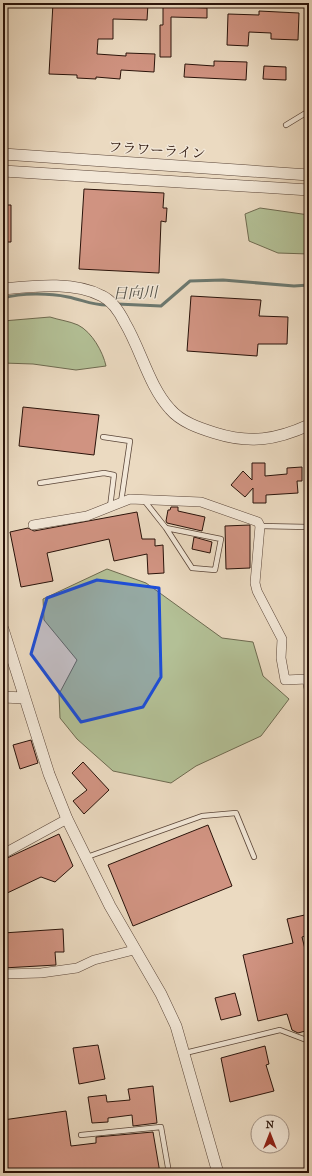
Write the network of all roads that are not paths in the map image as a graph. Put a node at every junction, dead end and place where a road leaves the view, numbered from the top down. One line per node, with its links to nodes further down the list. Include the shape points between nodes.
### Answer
1 (272, 3): 2 (lane)
2 (303, 3)
3 (309, 111): 4 (lane)
4 (286, 125)
5 (3, 154): 7 (street, フラワーライン)
6 (3, 171): 8 (street)
7 (309, 175)
8 (309, 190)
9 (3, 289): 10 (street, via 66,287 83,289 102,296 118,310 158,393 170,410 199,428 232,438 269,439)
10 (309, 425)
11 (103, 437): 14 (lane, via 130,441)
12 (40, 484): 15 (lane, via 104,473 114,475)
13 (142, 499): 14 (street); 17 (street, via 201,502 258,522); 19 (lane)
14 (121, 502): 15 (street)
15 (110, 506): 16 (street, via 87,516)
16 (33, 525)
17 (260, 526): 18 (lane); 21 (street, via 255,583 257,591 282,638 281,658 285,680 308,679)
18 (309, 527)
19 (166, 528): 19 (lane, via 221,538 215,570 192,568)
20 (3, 629): 23 (street)
21 (309, 689)
22 (3, 697): 23 (street)
23 (24, 698): 24 (street)
24 (67, 819): 25 (street); 27 (street)
25 (3, 854)
26 (254, 857): 27 (lane, via 236,813 202,816)
27 (85, 858): 28 (street)
28 (134, 950): 29 (street, via 94,960 77,968 41,973); 31 (street, via 161,994)
29 (3, 974)
30 (309, 1042): 31 (lane, via 280,1030)
31 (185, 1053): 34 (street)
32 (82, 1135): 33 (lane, via 161,1127)
33 (169, 1173)
34 (218, 1173)

